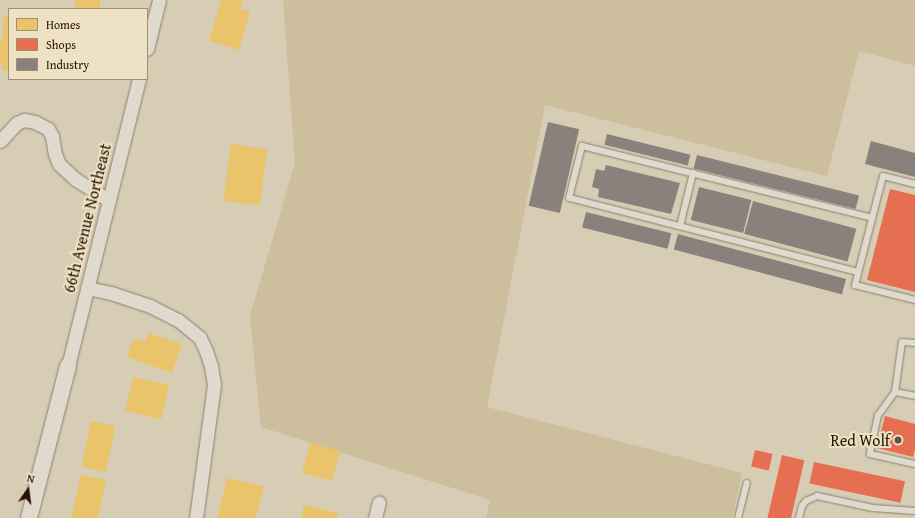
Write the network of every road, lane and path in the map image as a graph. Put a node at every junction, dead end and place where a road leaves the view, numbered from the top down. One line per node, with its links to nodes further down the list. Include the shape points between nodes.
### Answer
1 (159, 0): 2 (street)
2 (148, 45)
3 (140, 80): 7 (street, 66th Avenue Northeast)
4 (0, 141): 7 (street, via 17,123 24,120 48,129 59,164 75,180)
5 (693, 173): 8 (lane); 9 (lane); 9 (lane, via 582,146 578,161 569,198)
6 (915, 184): 8 (lane, via 883,176)
7 (109, 200): 11 (street, 66th Avenue Northeast)
8 (872, 218): 10 (lane)
9 (680, 226): 10 (lane)
10 (858, 272): 12 (lane, via 855,285)
11 (87, 288): 14 (street, 66th Avenue Northeast); 22 (street, via 150,306 190,329 200,338 214,384)
12 (915, 300)
13 (915, 344): 15 (lane, via 902,342)
14 (68, 366): 21 (street)
15 (895, 392): 16 (lane); 17 (lane, via 878,415 870,454)
16 (915, 396)
17 (915, 464)
18 (747, 482): 24 (lane)
19 (379, 502): 23 (street)
20 (915, 511): 25 (lane, via 873,508 817,496 806,501 799,512)
21 (29, 518)
22 (196, 518)
23 (374, 518)
24 (738, 518)
25 (799, 518)

